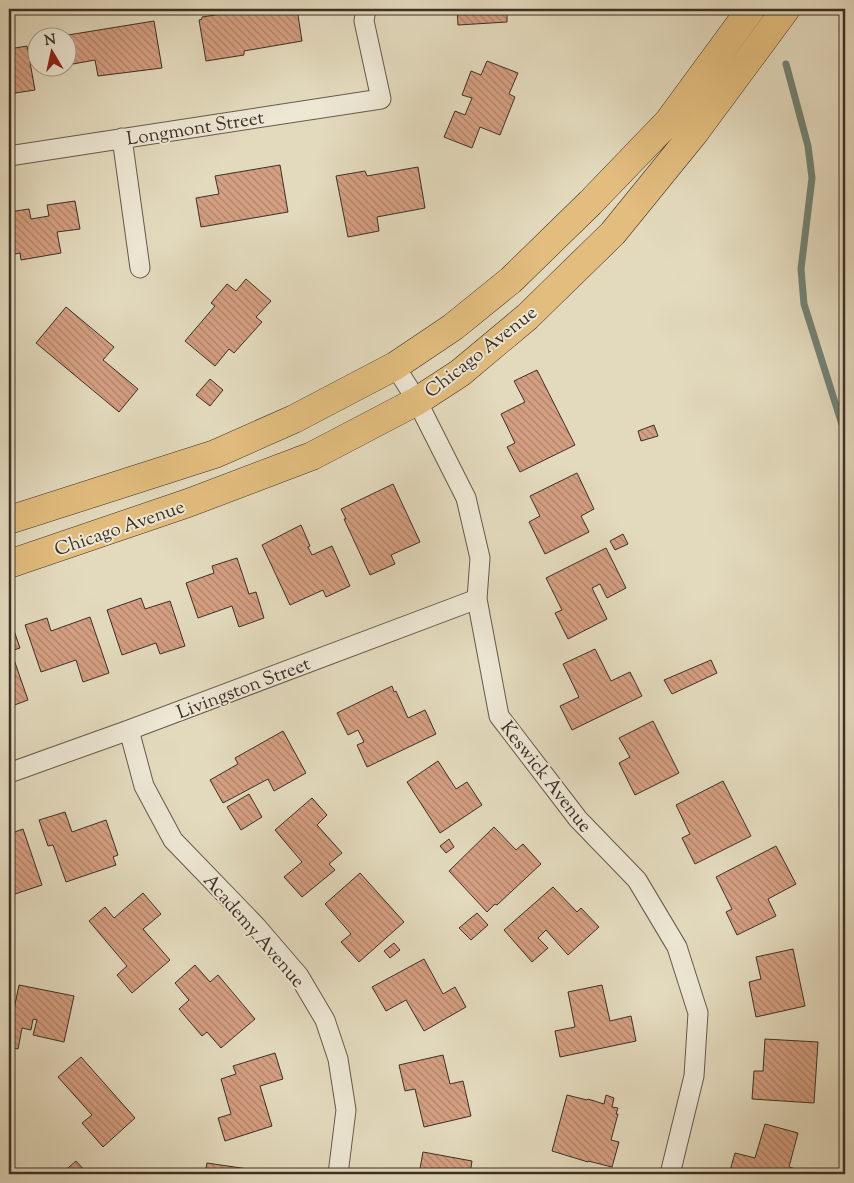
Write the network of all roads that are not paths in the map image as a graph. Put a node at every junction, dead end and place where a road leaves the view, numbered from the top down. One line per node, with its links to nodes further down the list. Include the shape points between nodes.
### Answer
1 (366, 9): 4 (street, Longmont Street, via 364,21 381,98)
2 (751, 9): 7 (main road, Chicago Avenue, via 668,122 590,203 502,287 453,327)
3 (786, 9): 8 (main road, Chicago Avenue, via 695,132 613,233 527,317 460,373)
4 (122, 138): 5 (street, Longmont Street); 6 (street)
5 (9, 156)
6 (140, 268)
7 (395, 366): 8 (street, Keswick Avenue); 9 (main road, Chicago Avenue, via 294,419 215,454)
8 (417, 401): 10 (main road, Chicago Avenue, via 312,456 188,503); 11 (street, Keswick Avenue, via 466,498 480,558)
9 (9, 520)
10 (9, 564)
11 (477, 599): 12 (street, Livingston Street); 15 (street, Keswick Avenue, via 499,716 578,819 636,880 677,947 698,1014 694,1076)
12 (129, 730): 13 (street, Livingston Street); 14 (street, Academy Avenue, via 144,786 173,840 300,976 325,1020 338,1059 346,1110)
13 (9, 773)
14 (338, 1174)
15 (670, 1174)

